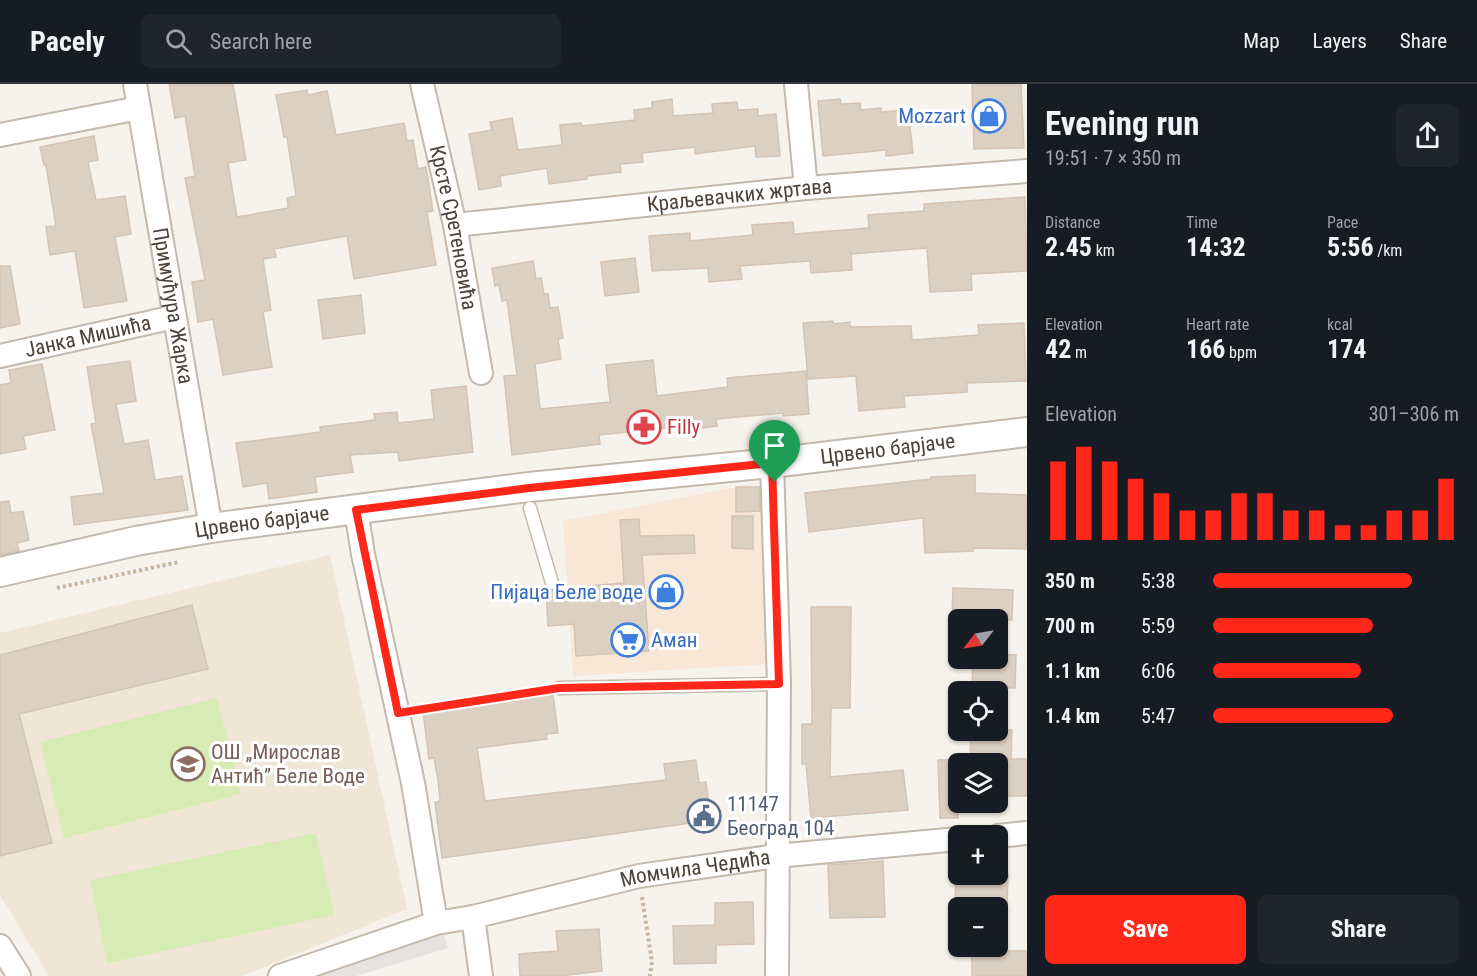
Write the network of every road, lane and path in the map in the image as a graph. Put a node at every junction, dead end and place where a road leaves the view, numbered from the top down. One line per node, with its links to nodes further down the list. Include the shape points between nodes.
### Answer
1 (135, 84): 4 (street, Примућура Жарка)
2 (422, 84): 8 (street, Крсте Сретеновића)
3 (796, 84): 7 (street)
4 (139, 108): 5 (street); 9 (street, Примућура Жарка)
5 (0, 135)
6 (1027, 171): 7 (street, Краљевачких жртава)
7 (806, 188): 8 (street, Краљевачких жртава)
8 (455, 225): 11 (street, Крсте Сретеновића)
9 (174, 317): 10 (street, Јанка Мишића); 16 (street, Примућура Жарка)
10 (0, 356)
11 (481, 373)
12 (1027, 432): 13 (street, Црвено барјаче)
13 (772, 463): 15 (street, Црвено барјаче); 19 (street)
14 (530, 508): 18 (lane)
15 (356, 510): 16 (street, Црвено барјаче); 21 (street)
16 (211, 528): 17 (street, Црвено барјаче, via 136,540)
17 (0, 572)
18 (552, 583)
19 (779, 684): 20 (lane); 25 (street)
20 (559, 688): 21 (path)
21 (398, 713): 28 (street)
22 (1027, 833): 23 (street)
23 (1008, 835)
24 (948, 840): 25 (street, Момчила Чедића)
25 (776, 856): 26 (street, Момчила Чедића); 34 (street)
26 (639, 876): 27 (street, Момчила Чедића); 33 (path, via 652,962)
27 (473, 917): 28 (street, Момчила Чедића); 32 (street)
28 (436, 923): 31 (street, Момчила Чедића)
29 (0, 946): 30 (street)
30 (19, 976)
31 (280, 976)
32 (481, 976)
33 (650, 976)
34 (777, 976)

